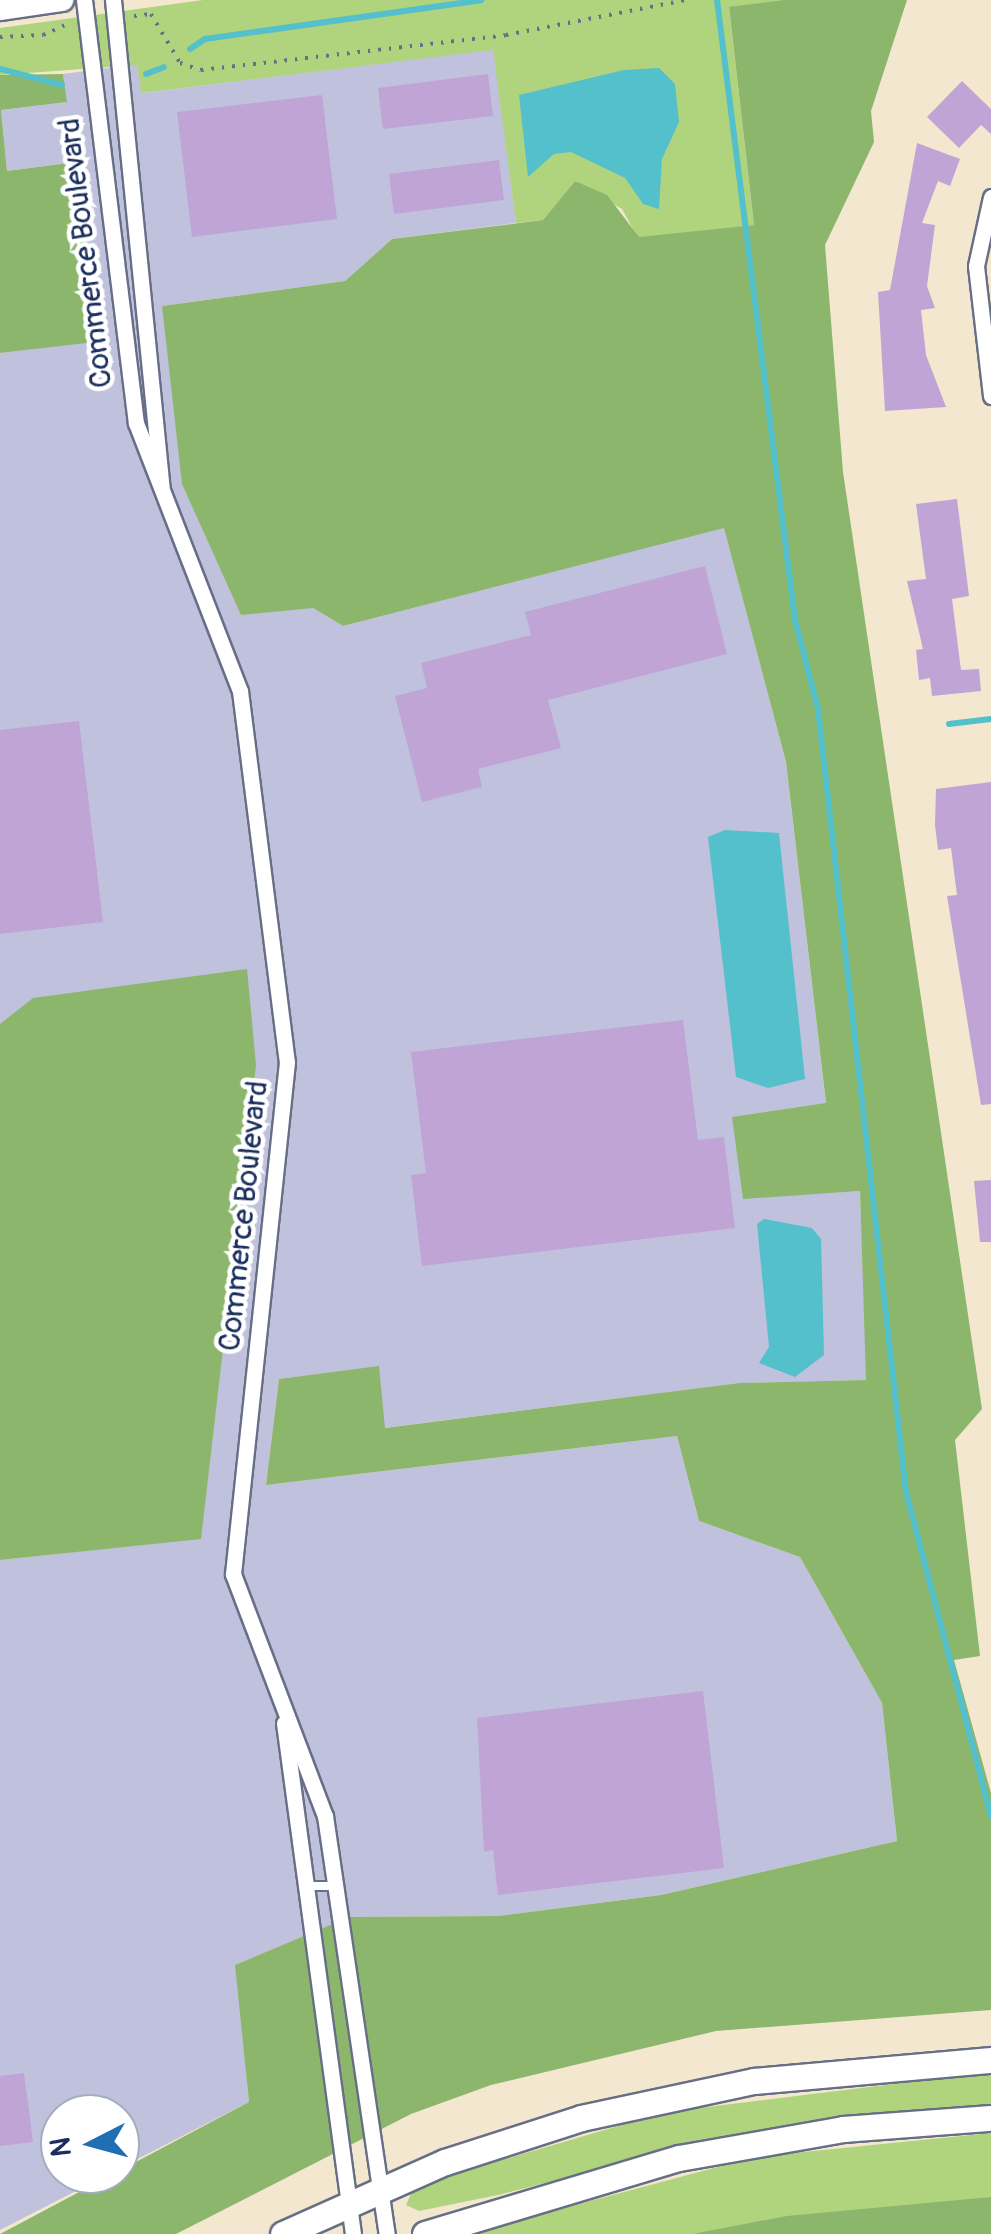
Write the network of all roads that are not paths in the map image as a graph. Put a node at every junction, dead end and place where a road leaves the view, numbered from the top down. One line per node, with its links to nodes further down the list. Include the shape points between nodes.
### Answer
1 (62, 0): 4 (street)
2 (84, 0): 7 (street, Commerce Boulevard, via 132,407)
3 (113, 0): 7 (street, Commerce Boulevard)
4 (0, 8)
5 (991, 197): 6 (street, via 976,266)
6 (991, 396)
7 (162, 496): 8 (street, Commerce Boulevard, via 240,691 287,1062 232,1564)
8 (283, 1709): 9 (street); 10 (street, via 320,1797)
9 (306, 1886): 10 (lane); 14 (street)
10 (340, 1886): 13 (street)
11 (991, 2060): 13 (main road, via 705,2090 581,2118)
12 (991, 2118): 18 (main road, via 679,2158)
13 (380, 2187): 14 (main road); 17 (street)
14 (348, 2202): 15 (main road); 16 (street)
15 (283, 2234)
16 (353, 2234)
17 (388, 2234)
18 (425, 2234)

